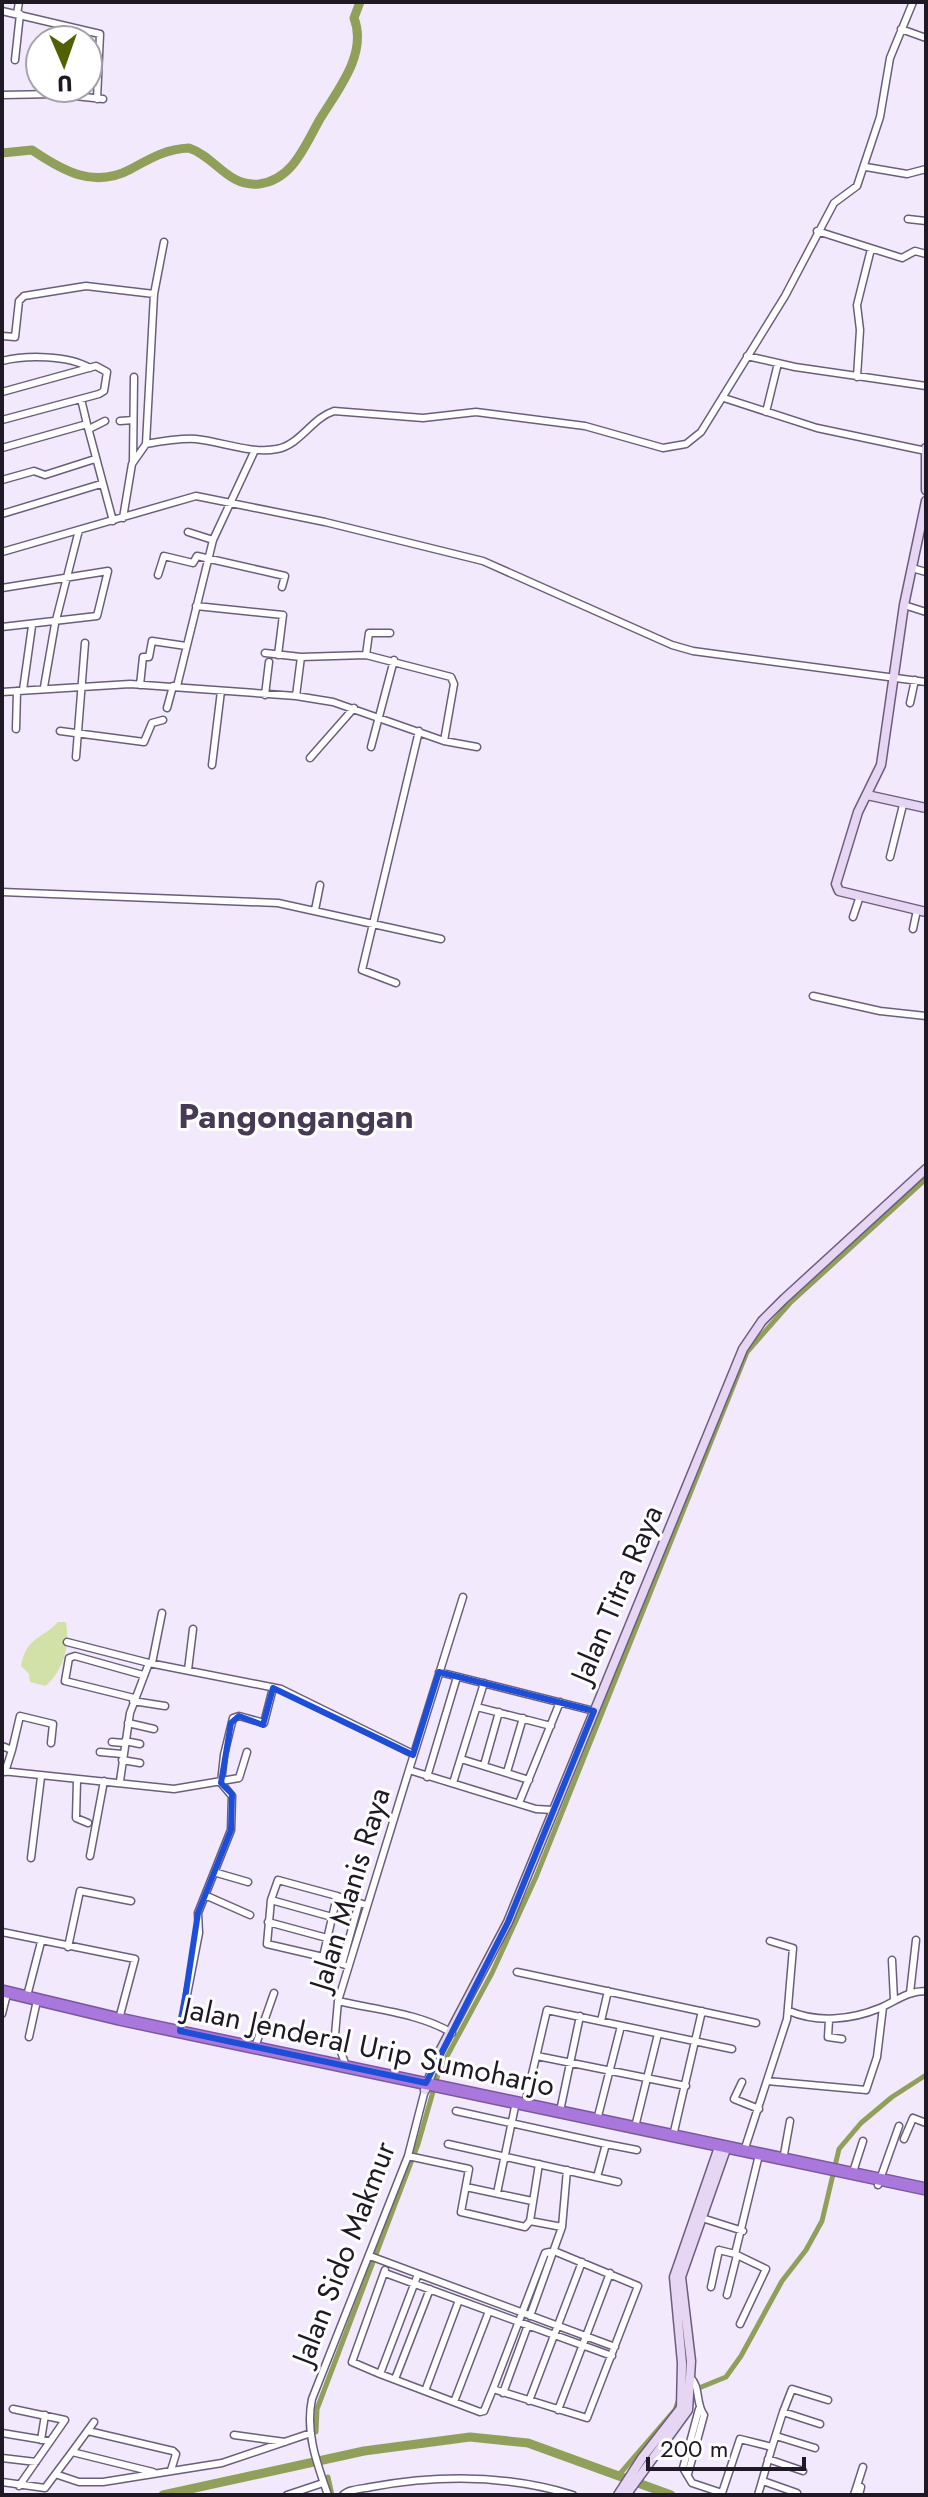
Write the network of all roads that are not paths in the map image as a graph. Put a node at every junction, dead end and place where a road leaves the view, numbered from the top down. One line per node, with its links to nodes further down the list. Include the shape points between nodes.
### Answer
1 (19, 2): 4 (street)
2 (913, 2): 5 (street)
3 (2, 11): 4 (street)
4 (19, 14): 7 (street); 8 (street, via 100,34 100,99)
5 (901, 29): 6 (street); 9 (street)
6 (926, 38)
7 (15, 60)
8 (2, 95)
9 (866, 167): 10 (street, via 907,174); 13 (street, via 857,186 841,195)
10 (926, 169)
11 (908, 219): 12 (street)
12 (926, 221)
13 (817, 231): 15 (street); 19 (street)
14 (164, 242): 17 (street)
15 (871, 249): 16 (street, via 902,258 915,251); 24 (street, via 857,305)
16 (926, 254)
17 (154, 294): 18 (street, via 86,286 24,296 15,337); 35 (street)
18 (2, 336)
19 (747, 356): 21 (street); 27 (street)
20 (2, 361): 22 (street, via 24,356)
21 (778, 363): 24 (street); 29 (street)
22 (90, 368): 26 (street); 28 (street, via 107,372 107,383 104,391)
23 (134, 377): 31 (street)
24 (857, 377): 25 (street)
25 (926, 386)
26 (2, 392)
27 (724, 398): 29 (street); 37 (street, via 693,440 670,448 553,420 476,412 393,416 349,409 325,413 287,446)
28 (81, 399): 30 (street); 34 (street)
29 (766, 412): 38 (street, via 890,446)
30 (2, 420)
31 (133, 420): 33 (street); 40 (street)
32 (105, 421): 34 (street)
33 (120, 421)
34 (88, 427): 36 (street); 39 (street)
35 (146, 444): 37 (street, via 195,439); 40 (street)
36 (2, 448)
37 (255, 450): 45 (street)
38 (926, 450): 43 (street)
39 (95, 459): 41 (street, via 45,475 34,471); 42 (street)
40 (132, 464): 47 (street)
41 (2, 480)
42 (101, 484): 46 (street); 48 (street)
43 (926, 486)
44 (926, 501): 54 (street)
45 (230, 502): 47 (street, via 196,496); 51 (street); 75 (street, via 483,561 683,648)
46 (2, 514)
47 (123, 518): 48 (street)
48 (113, 521): 49 (street)
49 (79, 530): 52 (street); 57 (street)
50 (188, 532): 51 (street)
51 (213, 540): 53 (street)
52 (2, 552)
53 (207, 559): 56 (street, via 196,556 193,563 164,556); 58 (street, via 285,576); 61 (street)
54 (912, 568): 55 (street); 60 (street)
55 (926, 572)
56 (158, 575)
57 (67, 577): 59 (street); 63 (street); 63 (street, via 108,571 97,616)
58 (282, 587)
59 (2, 588)
60 (904, 605): 62 (street); 75 (street)
61 (196, 606): 68 (street); 70 (street, via 283,615)
62 (926, 612)
63 (55, 624): 64 (street); 81 (street)
64 (32, 626): 65 (street); 82 (street)
65 (2, 627)
66 (390, 633): 71 (street, via 369,633)
67 (85, 643): 79 (street)
68 (186, 646): 78 (street, via 152,641 149,657 143,657); 80 (street)
69 (265, 653): 70 (street)
70 (278, 655): 72 (street)
71 (366, 655): 72 (street); 73 (street)
72 (301, 657): 86 (street)
73 (394, 660): 90 (street); 96 (street, via 453,679)
74 (269, 662): 85 (street)
75 (895, 678): 76 (street); 102 (street, via 881,765)
76 (915, 680): 77 (street); 87 (street)
77 (926, 682)
78 (140, 685): 79 (street); 80 (street)
79 (80, 686): 81 (street); 95 (street)
80 (175, 686): 83 (street); 88 (street)
81 (44, 687): 82 (street)
82 (20, 690): 84 (street); 92 (street)
83 (221, 691): 85 (street); 101 (street)
84 (2, 692)
85 (265, 695): 86 (street)
86 (296, 696): 89 (street)
87 (910, 703)
88 (167, 708)
89 (354, 708): 90 (street); 100 (street)
90 (379, 716): 94 (street); 97 (street)
91 (163, 720): 95 (street, via 152,723 144,742)
92 (16, 729)
93 (60, 731): 95 (street)
94 (419, 731): 96 (street); 112 (street)
95 (78, 732): 99 (street)
96 (444, 741): 98 (street)
97 (371, 747)
98 (477, 747)
99 (76, 757)
100 (310, 758)
101 (212, 765)
102 (867, 795): 103 (street); 108 (street, via 836,884 839,891)
103 (903, 805): 104 (street); 105 (street)
104 (926, 808)
105 (890, 857)
106 (320, 885): 109 (street)
107 (2, 892): 109 (street, via 278,903)
108 (860, 896): 110 (street); 111 (street)
109 (315, 910): 112 (street)
110 (921, 911): 113 (street)
111 (853, 917)
112 (375, 926): 114 (street); 115 (street, via 362,971)
113 (913, 929)
114 (441, 939)
115 (396, 983)
116 (813, 996): 117 (street)
117 (926, 1016)
118 (926, 1169): 134 (street, Jalan Titra Raya, via 751,1335)
119 (463, 1597): 125 (street, Jalan Manis Raya)
120 (162, 1613): 123 (street)
121 (193, 1629): 124 (street)
122 (67, 1642): 123 (street)
123 (150, 1663): 124 (street); 126 (street)
124 (188, 1670): 129 (street)
125 (439, 1672): 127 (street); 148 (street, Jalan Manis Raya)
126 (143, 1675): 130 (street); 130 (street, via 69,1658 65,1681)
127 (457, 1677): 128 (street); 157 (street)
128 (484, 1683): 131 (street); 133 (street)
129 (273, 1688): 148 (street); 162 (street, via 264,1723 233,1718)
130 (134, 1700): 132 (street); 137 (street)
131 (560, 1702): 134 (street); 138 (street)
132 (165, 1706)
133 (477, 1707): 135 (street); 150 (street)
134 (594, 1711): 165 (street, Jalan Titra Raya)
135 (499, 1712): 136 (street); 152 (street)
136 (523, 1718): 138 (street); 155 (street)
137 (128, 1723): 139 (street); 141 (street)
138 (551, 1726): 159 (street)
139 (154, 1729)
140 (112, 1742): 141 (street)
141 (124, 1742): 143 (street); 149 (street)
142 (51, 1743): 145 (street, via 53,1724 20,1716)
143 (140, 1744)
144 (2, 1746): 145 (street)
145 (12, 1750): 154 (street)
146 (100, 1752): 149 (street)
147 (247, 1752): 162 (street, via 243,1776)
148 (413, 1754): 153 (street, Jalan Manis Raya)
149 (122, 1757): 151 (street); 161 (street)
150 (461, 1759): 152 (street); 163 (street)
151 (140, 1763)
152 (484, 1765): 155 (street)
153 (409, 1770): 157 (street); 175 (street, Jalan Manis Raya)
154 (3, 1771): 156 (street)
155 (507, 1772): 159 (street)
156 (41, 1777): 158 (street); 168 (street)
157 (427, 1777): 163 (street)
158 (77, 1780): 160 (street); 166 (street, via 76,1818)
159 (529, 1780): 164 (street)
160 (104, 1781): 161 (street); 167 (street)
161 (120, 1781): 162 (street, via 183,1790)
162 (221, 1783): 169 (street, via 234,1806)
163 (453, 1783): 164 (street)
164 (519, 1803): 165 (street)
165 (553, 1810): 208 (street, Jalan Titra Raya, via 508,1922)
166 (88, 1823)
167 (90, 1856)
168 (31, 1858)
169 (217, 1873): 170 (street); 171 (street)
170 (248, 1882)
171 (207, 1896): 176 (street); 207 (street, via 198,1913 199,1933)
172 (337, 1896): 173 (street, via 278,1880); 175 (street); 177 (street)
173 (271, 1900): 177 (street); 178 (street)
174 (131, 1901): 184 (street, via 80,1891)
175 (363, 1904): 187 (street, Jalan Manis Raya)
176 (250, 1915)
177 (332, 1917): 180 (street)
178 (268, 1922): 180 (street); 185 (street, via 267,1944)
179 (2, 1932): 183 (street)
180 (327, 1938): 185 (street)
181 (916, 1940): 192 (street)
182 (770, 1941): 199 (street, via 793,1948)
183 (41, 1942): 184 (street); 194 (street)
184 (68, 1947): 202 (street, via 135,1959)
185 (323, 1957): 187 (street)
186 (892, 1960): 195 (street)
187 (345, 1965): 196 (street, Jalan Manis Raya)
188 (517, 1972): 189 (street)
189 (608, 1991): 198 (street); 204 (street)
190 (926, 1991): 192 (street)
191 (274, 1993): 213 (street)
192 (910, 1993): 195 (street)
193 (3, 1995): 194 (highway, Jalan Jenderal Urip Sumoharjo); 200 (street)
194 (32, 2000): 202 (highway, Jalan Jenderal Urip Sumoharjo); 210 (street); 223 (highway, Jalan Jenderal Urip Sumoharjo)
195 (894, 2000): 197 (street)
196 (338, 2001): 208 (street, via 420,2017); 217 (street, Jalan Manis Raya, via 335,2035)
197 (883, 2007): 203 (street); 220 (street, via 877,2057 866,2090)
198 (702, 2011): 205 (street); 212 (street)
199 (789, 2011): 203 (street); 220 (street)
200 (2, 2014)
201 (580, 2016): 204 (street); 215 (street, via 547,2010); 216 (street)
202 (119, 2019): 207 (highway, Jalan Jenderal Urip Sumoharjo)
203 (829, 2020): 211 (street, via 828,2037)
204 (601, 2021): 206 (street)
205 (756, 2023)
206 (621, 2026): 209 (street); 218 (street)
207 (180, 2031): 213 (highway, Jalan Jenderal Urip Sumoharjo)
208 (452, 2033): 223 (street, Jalan Titra Raya)
209 (658, 2034): 212 (street); 219 (street)
210 (29, 2037)
211 (842, 2039)
212 (694, 2043): 214 (street); 222 (street)
213 (255, 2047): 217 (highway, Jalan Jenderal Urip Sumoharjo)
214 (732, 2049)
215 (537, 2056): 216 (street); 224 (street)
216 (571, 2063): 218 (street); 227 (street)
217 (346, 2066): 223 (highway, Jalan Jenderal Urip Sumoharjo)
218 (610, 2070): 219 (street); 228 (street)
219 (649, 2078): 222 (street); 233 (street)
220 (767, 2081): 225 (street)
221 (742, 2082): 225 (street, via 734,2099)
222 (686, 2086): 234 (street)
223 (433, 2088): 224 (highway, Jalan Jenderal Urip Sumoharjo); 242 (street, Jalan Sido Makmur)
224 (518, 2105): 227 (highway, Jalan Jenderal Urip Sumoharjo); 230 (street); 240 (highway, Jalan Jenderal Urip Sumoharjo)
225 (759, 2109): 241 (street)
226 (456, 2111): 230 (street)
227 (560, 2111): 228 (highway, Jalan Jenderal Urip Sumoharjo)
228 (597, 2120): 233 (highway, Jalan Jenderal Urip Sumoharjo)
229 (790, 2121): 245 (street)
230 (512, 2123): 238 (street); 243 (street)
231 (926, 2123): 235 (street, via 913,2118)
232 (899, 2126): 252 (street)
233 (635, 2128): 234 (highway, Jalan Jenderal Urip Sumoharjo)
234 (673, 2136): 240 (highway, Jalan Jenderal Urip Sumoharjo)
235 (904, 2139)
236 (863, 2141): 249 (street)
237 (448, 2144): 243 (street)
238 (606, 2144): 239 (street); 250 (street)
239 (637, 2150)
240 (722, 2151): 241 (highway); 244 (highway); 257 (street); 277 (street, via 674,2277)
241 (744, 2151): 245 (highway)
242 (413, 2156): 253 (street, via 469,2169); 263 (street, Jalan Sido Makmur)
243 (504, 2156): 246 (street); 255 (street)
244 (758, 2159): 248 (highway); 260 (street)
245 (783, 2160): 248 (highway)
246 (539, 2164): 247 (street); 256 (street)
247 (567, 2170): 250 (street); 259 (street)
248 (829, 2173): 249 (highway); 252 (highway)
249 (852, 2175): 252 (highway)
250 (597, 2177): 251 (street)
251 (618, 2182)
252 (879, 2183): 254 (highway)
253 (466, 2187): 255 (street); 258 (street, via 463,2213 525,2227)
254 (926, 2192)
255 (497, 2193): 256 (street)
256 (532, 2201): 258 (street)
257 (702, 2218): 260 (street); 277 (street, via 681,2277)
258 (530, 2221): 259 (street)
259 (562, 2227): 261 (street)
260 (743, 2231): 262 (street)
261 (554, 2251): 265 (street); 275 (street, via 542,2257); 276 (street)
262 (736, 2254): 270 (street, via 719,2250); 272 (street); 279 (street, via 766,2269)
263 (371, 2257): 264 (street); 306 (street, Jalan Sido Makmur, via 316,2387 309,2412)
264 (385, 2262): 266 (street); 268 (street)
265 (582, 2262): 267 (street); 281 (street)
266 (385, 2273): 269 (street); 287 (street, via 352,2362)
267 (610, 2273): 283 (street); 285 (street, via 638,2286)
268 (418, 2274): 269 (street); 275 (street)
269 (414, 2283): 271 (street); 287 (street)
270 (711, 2287)
271 (430, 2289): 273 (street); 288 (street)
272 (727, 2295)
273 (459, 2300): 274 (street); 291 (street)
274 (489, 2311): 278 (street); 295 (street)
275 (522, 2313): 276 (street); 278 (street)
276 (530, 2316): 281 (street)
277 (681, 2319): 289 (street)
278 (519, 2321): 280 (street); 290 (street)
279 (740, 2324)
280 (528, 2325): 282 (street); 292 (street)
281 (559, 2326): 282 (street); 283 (street)
282 (554, 2334): 284 (street); 294 (street)
283 (587, 2336): 284 (street); 285 (street)
284 (584, 2345): 286 (street); 297 (street)
285 (615, 2347): 286 (street)
286 (612, 2356): 297 (street, via 588,2417)
287 (380, 2374): 288 (street)
288 (395, 2379): 291 (street)
289 (690, 2381): 317 (street, via 681,2424); 329 (street, via 699,2409 683,2468 692,2483)
290 (493, 2389): 292 (street); 295 (street, via 483,2412)
291 (425, 2391): 295 (street)
292 (503, 2393): 294 (street)
293 (828, 2400): 298 (street, via 792,2389)
294 (529, 2401): 297 (street)
295 (454, 2402)
296 (13, 2409): 299 (street)
297 (558, 2410)
298 (783, 2412): 301 (street); 305 (street)
299 (45, 2415): 307 (street); 308 (street, via 65,2420)
300 (94, 2422): 302 (street)
301 (820, 2424)
302 (88, 2431): 312 (street); 318 (street, via 173,2451)
303 (2, 2433): 307 (street)
304 (234, 2435): 309 (street)
305 (776, 2436): 310 (street); 311 (street)
306 (311, 2437): 309 (street); 324 (street, Jalan Sido Makmur)
307 (41, 2440): 308 (street)
308 (50, 2441): 315 (street)
309 (285, 2442): 318 (street, via 222,2463)
310 (772, 2447): 314 (street); 329 (street, via 744,2437 738,2440)
311 (815, 2448)
312 (72, 2452): 320 (street); 321 (street)
313 (2, 2458): 315 (street)
314 (768, 2459): 319 (street); 322 (street)
315 (36, 2462): 326 (street)
316 (863, 2467): 327 (street)
317 (638, 2469): 335 (street); 336 (street)
318 (171, 2470): 320 (street)
319 (803, 2471)
320 (155, 2472): 321 (street, via 85,2483)
321 (58, 2475): 326 (street, via 42,2489)
322 (763, 2481): 328 (street); 337 (street)
323 (2, 2482): 326 (street)
324 (323, 2483): 330 (street); 331 (street, Jalan Sido Makmur)
325 (390, 2484): 332 (street); 333 (street); 334 (street, via 458,2478)
326 (19, 2486)
327 (858, 2492)
328 (797, 2493)
329 (724, 2494)
330 (287, 2495)
331 (328, 2495)
332 (343, 2495)
333 (389, 2495)
334 (573, 2495)
335 (618, 2495)
336 (626, 2495)
337 (758, 2495)

